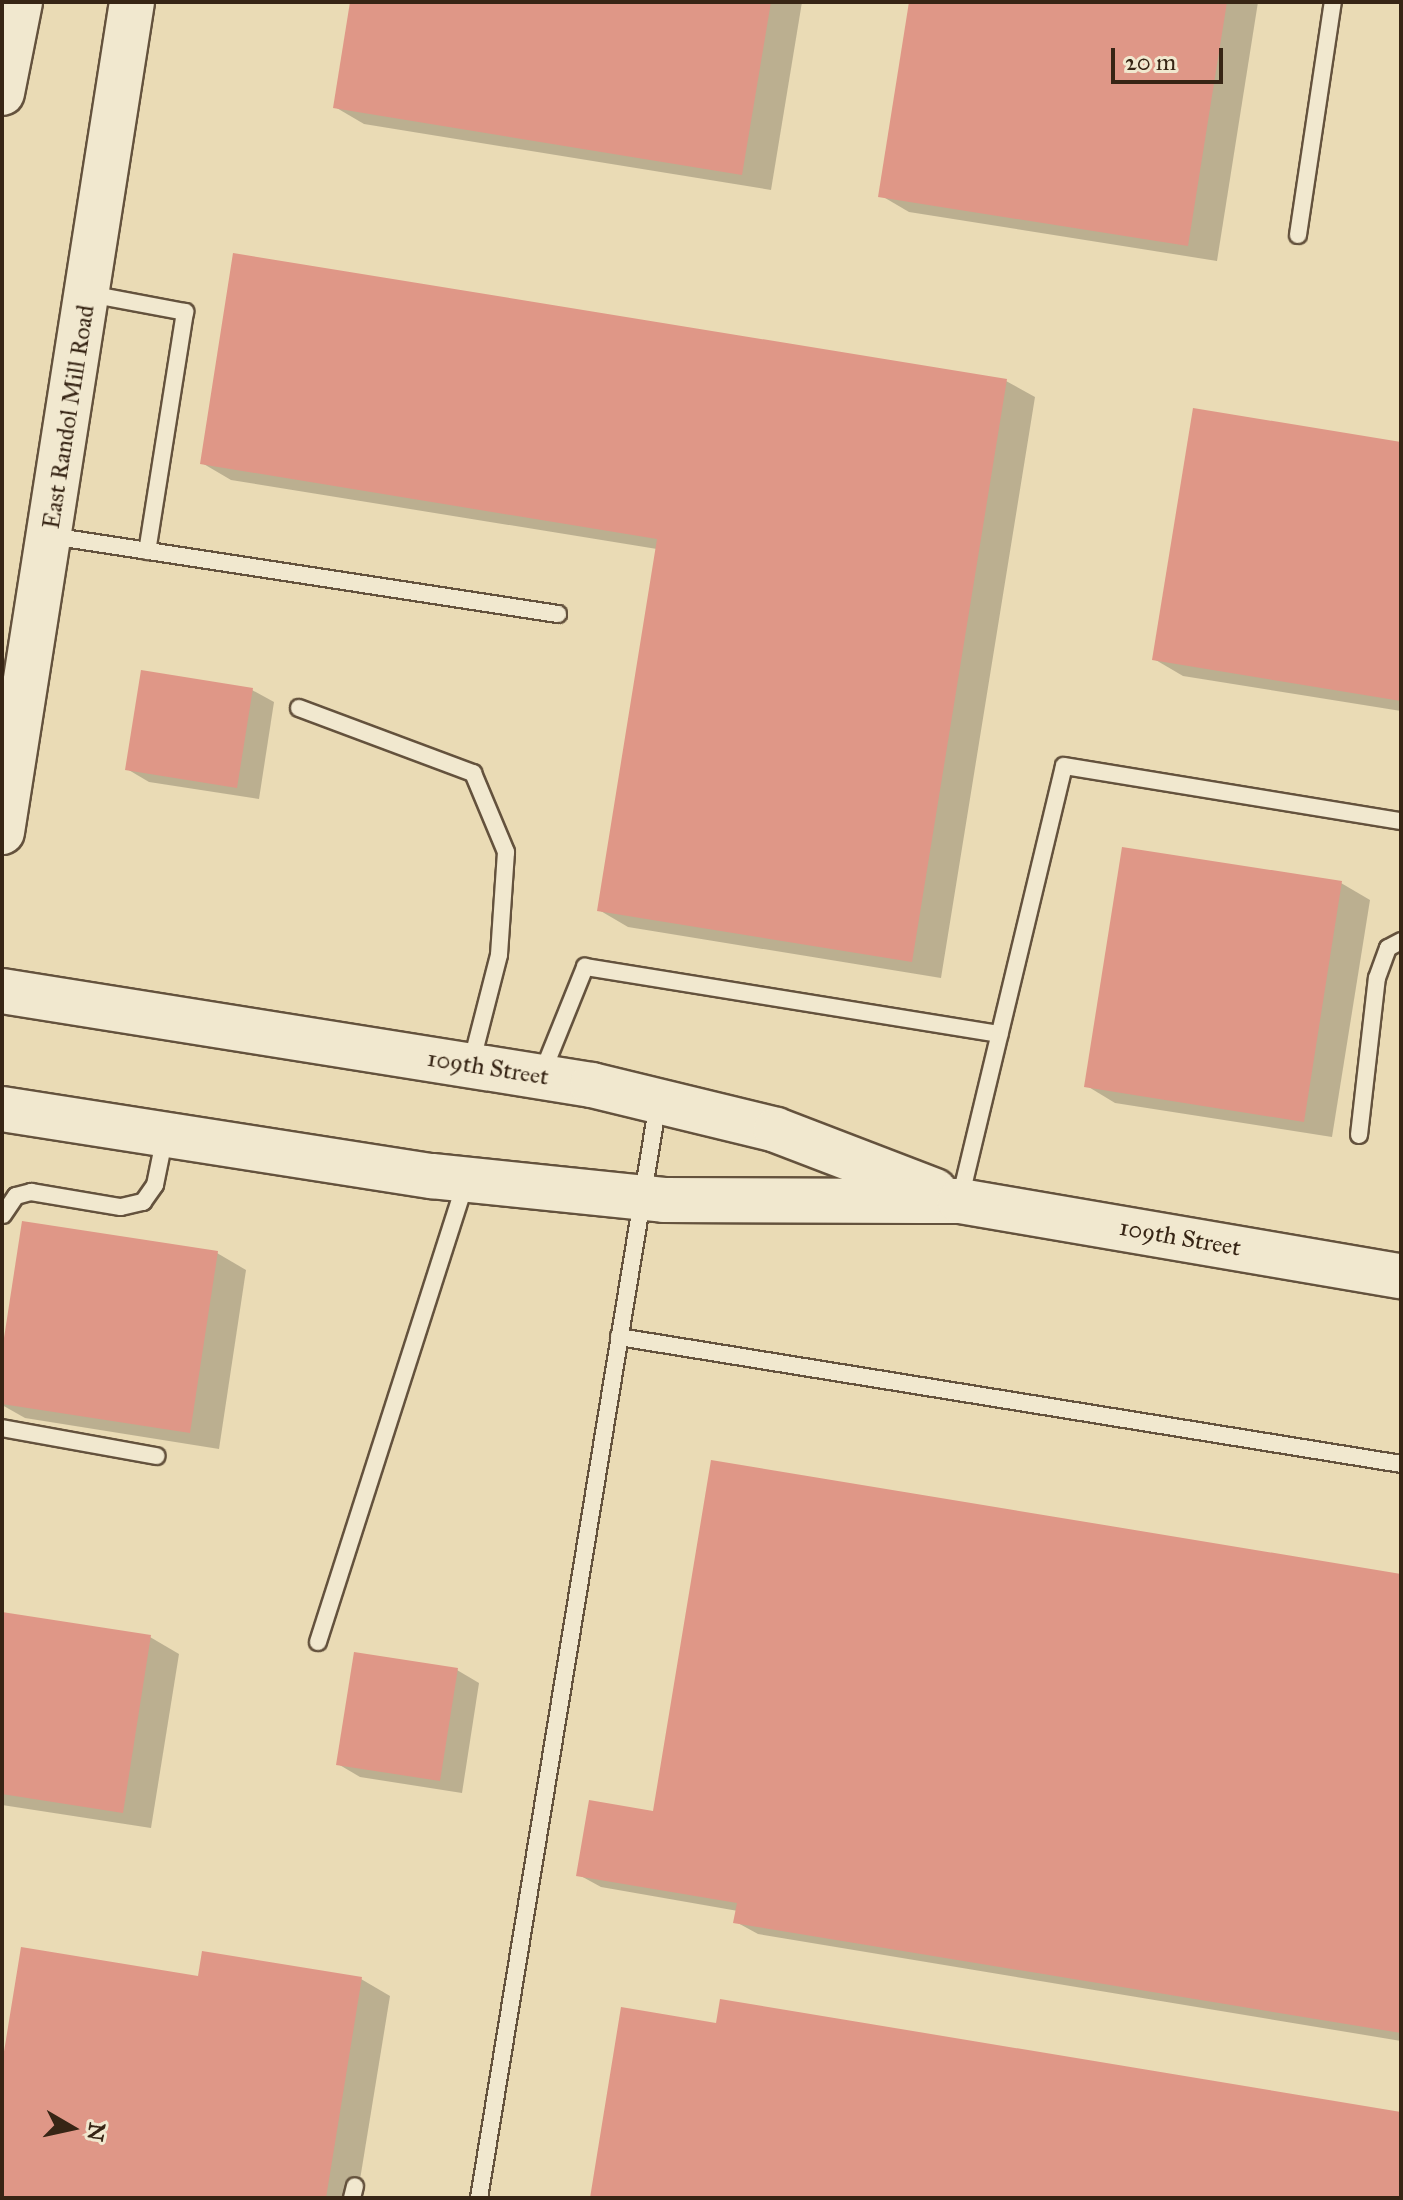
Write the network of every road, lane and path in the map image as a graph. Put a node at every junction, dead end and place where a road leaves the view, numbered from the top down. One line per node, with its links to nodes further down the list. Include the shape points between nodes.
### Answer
1 (20, 2): 4 (street)
2 (132, 2): 6 (street, East Randol Mill Road)
3 (1333, 2): 5 (lane)
4 (2, 93)
5 (1298, 235)
6 (88, 294): 7 (street, East Randol Mill Road); 8 (lane, via 185,312)
7 (51, 536): 8 (lane); 10 (street, East Randol Mill Road)
8 (147, 551): 9 (lane)
9 (558, 614)
10 (15, 688): 13 (street, East Randol Mill Road)
11 (299, 708): 17 (lane, via 473,773 506,852 499,955)
12 (1401, 821): 16 (lane, via 1064,766)
13 (2, 832)
14 (1401, 941): 22 (lane, via 1388,948 1377,978)
15 (2, 991): 17 (street, 109th Street)
16 (1000, 1034): 18 (lane, via 585,967); 25 (lane)
17 (471, 1066): 18 (street, 109th Street)
18 (541, 1077): 19 (street, 109th Street)
19 (658, 1101): 24 (lane); 25 (street, 109th Street, via 776,1130)
20 (2, 1109): 21 (street, 109th Street)
21 (166, 1134): 23 (street, 109th Street); 26 (lane, via 155,1185 143,1202 121,1207 31,1192 16,1196)
22 (1359, 1135)
23 (467, 1180): 24 (street, 109th Street); 32 (lane)
24 (642, 1198): 25 (street, 109th Street); 28 (lane)
25 (960, 1201): 27 (street, 109th Street)
26 (3, 1215)
27 (1401, 1276)
28 (619, 1337): 31 (lane); 33 (lane)
29 (2, 1428): 30 (lane)
30 (156, 1456)
31 (1401, 1464)
32 (318, 1642)
33 (479, 2198)

